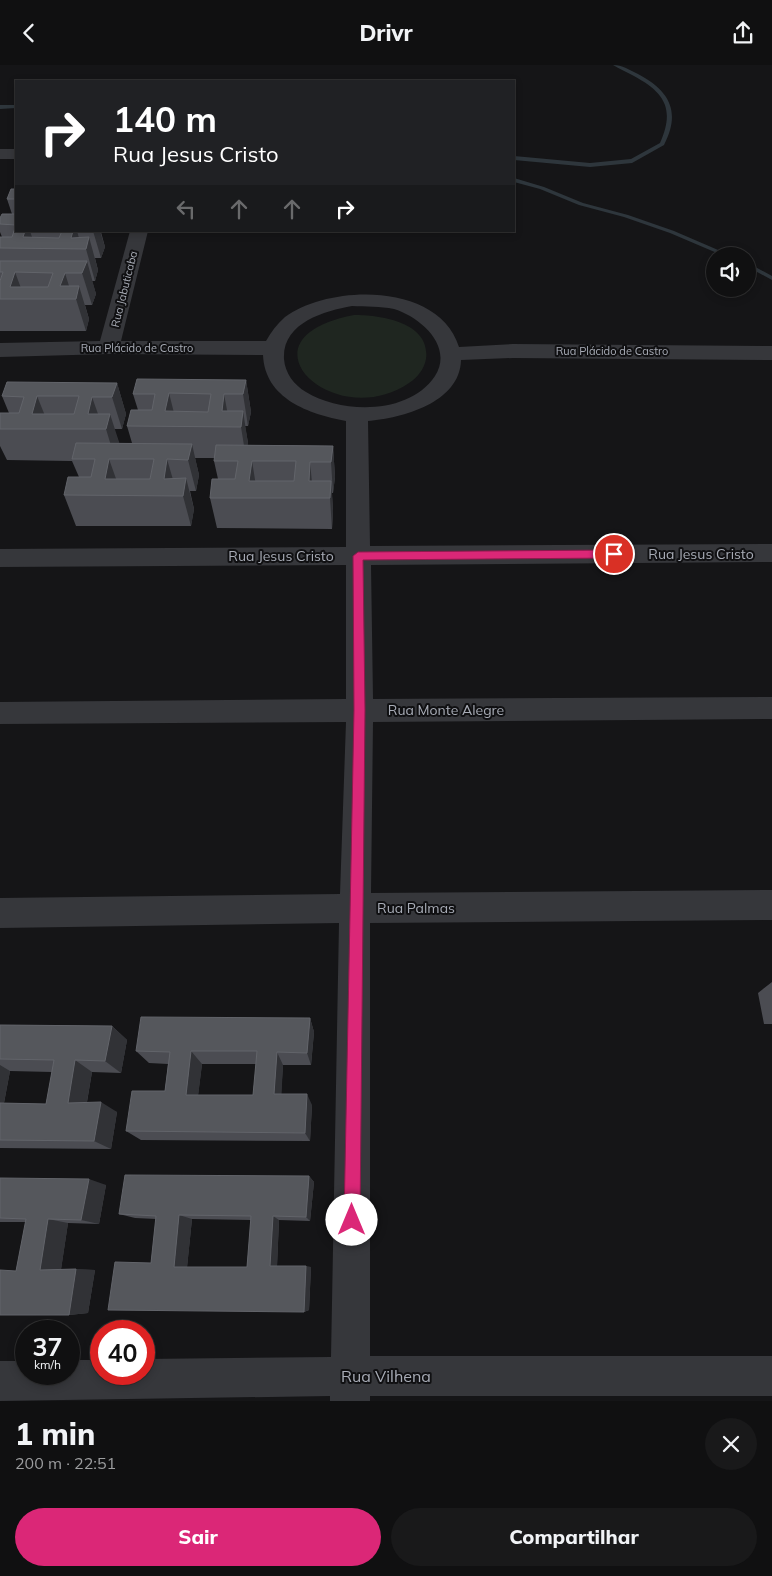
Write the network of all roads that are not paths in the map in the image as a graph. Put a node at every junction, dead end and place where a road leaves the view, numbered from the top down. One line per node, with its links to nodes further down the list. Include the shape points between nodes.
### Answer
1 (0, 154): 2 (street)
2 (15, 154)
3 (139, 232): 4 (street, Rua Jabuticaba)
4 (109, 347): 5 (street, Rua Plácido de Castro); 6 (street, Rua Plácido de Castro)
5 (274, 349): 8 (street, via 283,331 301,316 324,305 381,301 408,307 430,319 445,335); 9 (street, via 273,367 283,385 302,400 327,411)
6 (0, 350)
7 (772, 353): 8 (street, Rua Plácido de Castro, via 513,351)
8 (451, 354): 9 (street, via 448,372 435,390 414,403 387,412)
9 (357, 415): 11 (street)
10 (772, 553): 11 (street, Rua Jesus Cristo)
11 (358, 556): 12 (street, Rua Jesus Cristo); 14 (street)
12 (0, 558)
13 (772, 708): 14 (street, Rua Monte Alegre)
14 (360, 710): 15 (street, Rua Monte Alegre); 17 (street)
15 (0, 713)
16 (772, 905): 17 (street, Rua Palmas)
17 (355, 908): 18 (street, Rua Palmas); 21 (street)
18 (0, 913)
19 (772, 1376): 21 (street, Rua Vilhena)
20 (0, 1381): 21 (street, Rua Vilhena)
21 (350, 1389)

